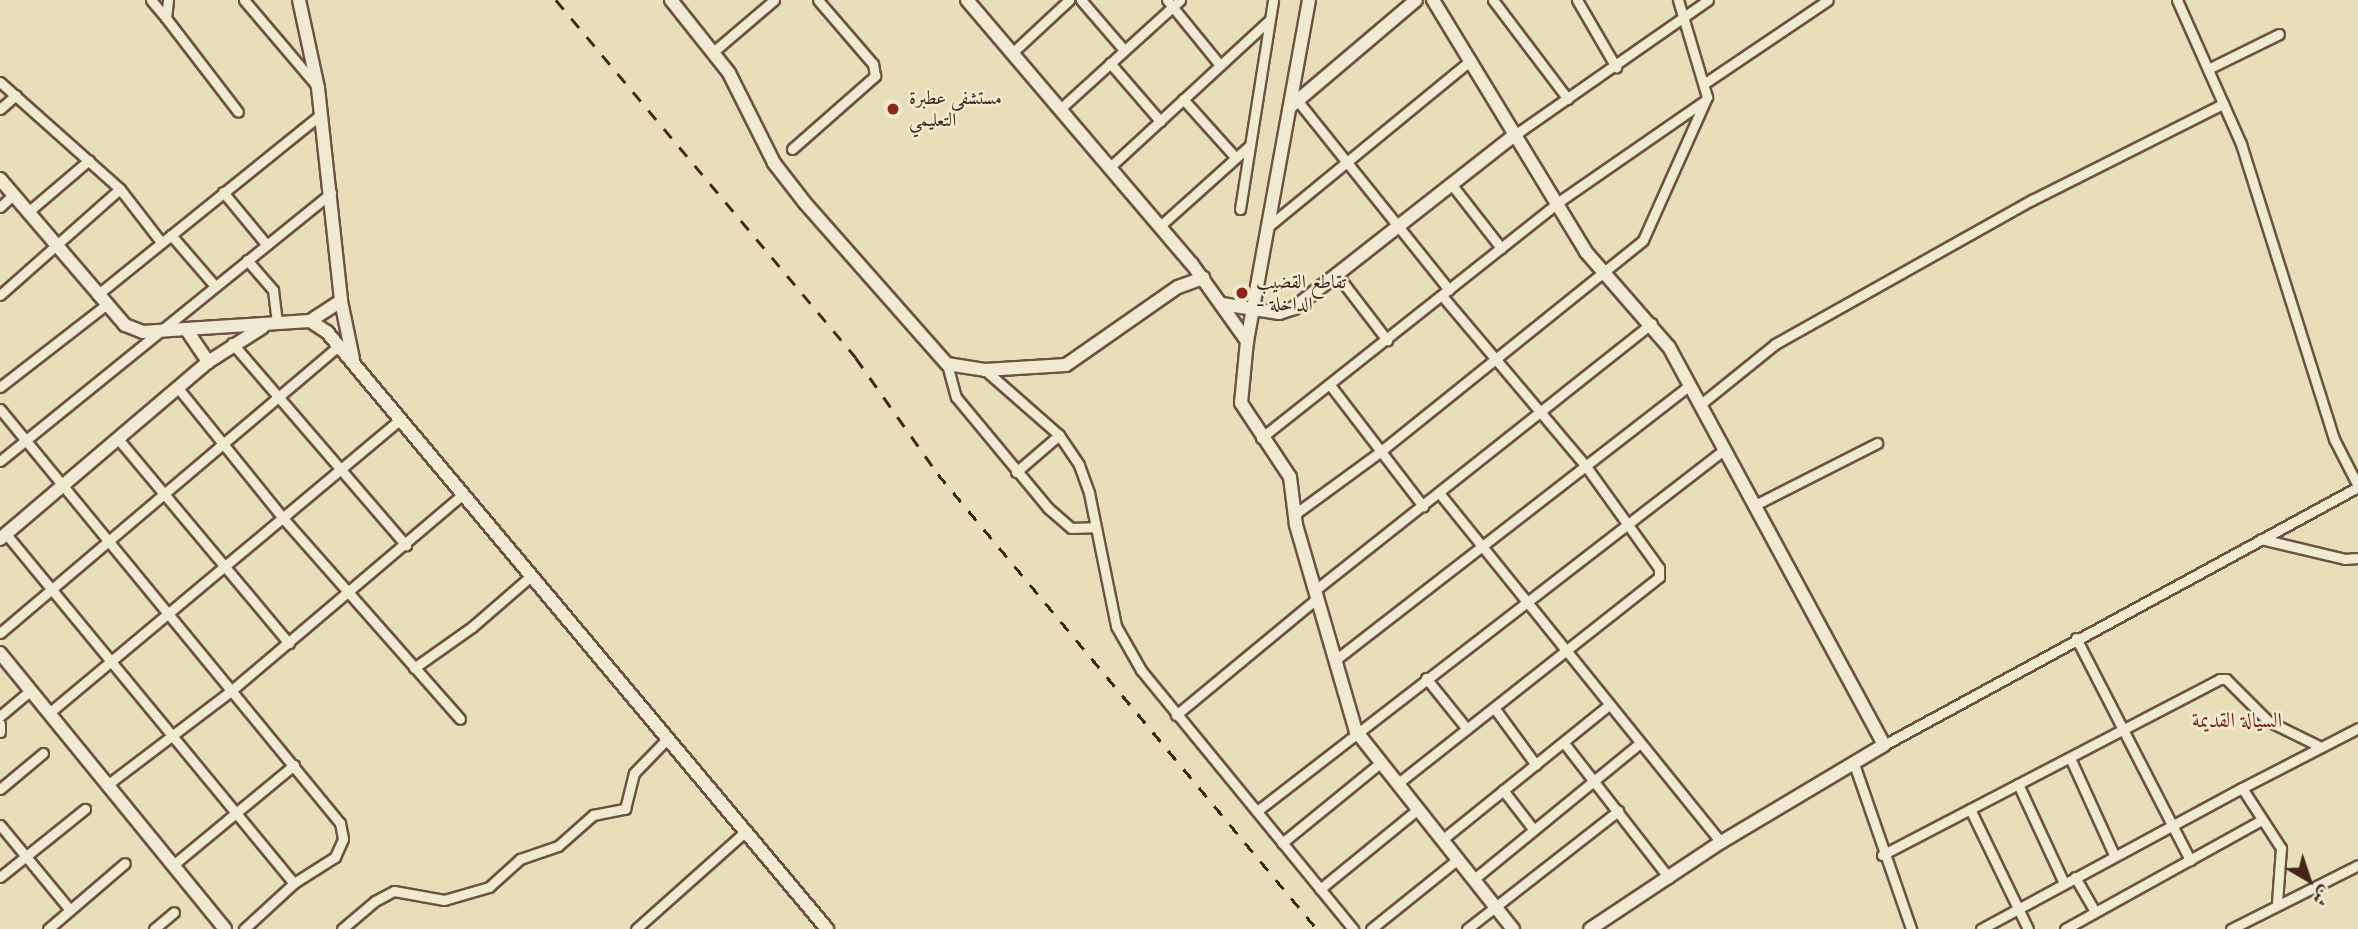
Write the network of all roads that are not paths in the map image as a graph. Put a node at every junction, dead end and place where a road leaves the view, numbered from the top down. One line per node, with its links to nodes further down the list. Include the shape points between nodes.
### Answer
1 (152, 0): 23 (street)
2 (168, 0): 23 (street)
3 (244, 0): 37 (street)
4 (299, 0): 37 (street)
5 (671, 0): 28 (street)
6 (774, 0): 28 (street)
7 (818, 0): 51 (street, via 873,64 875,76)
8 (967, 0): 29 (street)
9 (1069, 0): 29 (street)
10 (1081, 0): 27 (street)
11 (1180, 0): 22 (street)
12 (1273, 0): 24 (street)
13 (1309, 0): 42 (street)
14 (1416, 0): 42 (street)
15 (1433, 0): 30 (street)
16 (1493, 0): 40 (street)
17 (1678, 0): 25 (street)
18 (1707, 0): 25 (street)
19 (1828, 0): 36 (street)
20 (2177, 0): 34 (street)
21 (1580, 1): 33 (street)
22 (1169, 4): 27 (street); 32 (street)
23 (166, 18): 46 (street)
24 (1268, 21): 32 (street); 50 (street)
25 (1681, 22): 33 (street); 36 (street)
26 (2279, 34): 34 (street)
27 (1124, 50): 31 (street)
28 (713, 51): 99 (street, via 774,163 878,291)
29 (1012, 53): 45 (street)
30 (1471, 60): 49 (street); 54 (street)
31 (1110, 63): 45 (street); 48 (street)
32 (1220, 65): 39 (street)
33 (1616, 67): 40 (street)
34 (2208, 69): 43 (street)
35 (0, 82): 38 (street)
36 (1705, 83): 41 (street)
37 (318, 88): 47 (street)
38 (16, 95): 44 (street); 53 (street)
39 (1183, 99): 48 (street); 52 (street)
40 (1568, 99): 49 (street)
41 (1703, 102): 62 (street); 76 (street, via 1651,229)
42 (1293, 104): 54 (street); 66 (street)
43 (2223, 104): 106 (street, via 2032,200 1775,344); 122 (street, via 2271,230 2334,439)
44 (0, 109)
45 (1060, 109): 55 (street)
46 (238, 112)
47 (320, 115): 59 (street); 60 (street)
48 (1160, 121): 55 (street)
49 (1516, 134): 57 (street); 62 (street)
50 (1248, 147): 52 (street); 64 (street)
51 (792, 149)
52 (1235, 157): 67 (street)
53 (89, 160): 58 (street); 65 (street)
54 (1345, 165): 66 (street); 68 (street)
55 (1110, 167): 67 (street)
56 (0, 179): 61 (street)
57 (1452, 185): 68 (street); 73 (street)
58 (120, 189): 70 (street); 72 (street)
59 (223, 191): 69 (street); 71 (street)
60 (331, 193): 71 (street); 84 (street)
61 (13, 195): 63 (street); 65 (street)
62 (1557, 203): 73 (street); 76 (street)
63 (0, 207)
64 (1240, 209)
65 (28, 212): 72 (street)
66 (1270, 225): 86 (street)
67 (1160, 226): 75 (street)
68 (1397, 229): 77 (street); 81 (street)
69 (170, 235): 70 (street); 79 (street)
70 (161, 242): 83 (street)
71 (265, 244): 74 (street)
72 (57, 247): 82 (street); 83 (street)
73 (1501, 248): 81 (street)
74 (247, 260): 79 (street); 89 (street, via 273,290)
75 (1192, 264): 78 (street); 80 (street)
76 (1603, 272): 88 (street); 96 (street)
77 (1338, 276): 86 (street, via 1286,312); 92 (street)
78 (1203, 278): 80 (street); 85 (street)
79 (215, 286): 91 (street)
80 (1178, 287): 100 (street, via 1066,365)
81 (1445, 293): 92 (street); 96 (street)
82 (0, 295)
83 (102, 300): 91 (street, via 125,325); 103 (street)
84 (341, 300): 87 (street); 98 (street)
85 (1222, 304): 86 (street); 93 (street)
86 (1254, 309): 93 (street)
87 (310, 321): 89 (street); 95 (street)
88 (1652, 323): 101 (street); 108 (street)
89 (272, 324): 90 (street); 94 (street)
90 (186, 329): 91 (street); 97 (street)
91 (158, 332): 112 (street)
92 (1387, 340): 102 (street)
93 (1247, 341): 111 (street, via 1241,403)
94 (232, 343): 97 (street); 105 (street)
95 (339, 346): 98 (street); 105 (street)
96 (1491, 359): 108 (street); 117 (street)
97 (208, 362): 104 (street)
98 (354, 363): 109 (street)
99 (947, 364): 100 (street); 121 (street, via 956,397)
100 (985, 370): 110 (street)
101 (1690, 384): 106 (street); 119 (street)
102 (1330, 385): 111 (street); 117 (street)
103 (0, 387)
104 (178, 388): 113 (street); 115 (street)
105 (281, 398): 115 (street); 120 (street)
106 (1700, 404): 116 (street)
107 (0, 409): 112 (street)
108 (1541, 415): 119 (street); 125 (street)
109 (401, 419): 120 (street); 126 (street)
110 (1059, 435): 121 (street); 132 (street, via 1079,465)
111 (1261, 438): 129 (street, via 1290,477)
112 (25, 440): 118 (street); 123 (street)
113 (119, 440): 123 (street); 124 (street)
114 (1877, 443): 127 (street)
115 (223, 445): 124 (street); 130 (street)
116 (1725, 449): 127 (street); 131 (street)
117 (1381, 451): 128 (street); 129 (street)
118 (0, 461)
119 (1585, 465): 131 (street); 137 (street)
120 (341, 469): 130 (street); 136 (street)
121 (1016, 472): 132 (street, via 1062,522 1078,530)
122 (2358, 486): 134 (street)
123 (59, 487): 133 (street); 135 (street)
124 (164, 494): 135 (street); 139 (street)
125 (1440, 494): 128 (street); 137 (street)
126 (462, 495): 136 (street); 140 (street)
127 (1755, 505): 173 (street)
128 (1423, 506): 143 (street)
129 (1295, 514): 143 (street)
130 (282, 517): 139 (street); 142 (street)
131 (1628, 523): 144 (street); 150 (street, via 1659,568 1659,577)
132 (1094, 527): 160 (street, via 1116,626 1141,670)
133 (3, 537): 141 (street)
134 (2261, 538): 138 (street, via 2345,559); 147 (street)
135 (106, 542): 141 (street); 145 (street)
136 (406, 545): 142 (street)
137 (1481, 547): 144 (street); 152 (street)
138 (2358, 558)
139 (224, 566): 145 (street); 148 (street)
140 (532, 575): 153 (street, via 472,627); 170 (street)
141 (52, 589): 146 (street); 151 (street)
142 (348, 592): 148 (street); 153 (street)
143 (1315, 595): 152 (street); 160 (street)
144 (1525, 602): 150 (street); 154 (street)
145 (167, 613): 151 (street); 156 (street)
146 (0, 633)
147 (2076, 638): 166 (street); 173 (street)
148 (289, 643): 156 (street)
149 (0, 653): 155 (street)
150 (1567, 654): 157 (street); 158 (street)
151 (110, 661): 159 (street); 169 (street)
152 (1334, 661): 167 (street)
153 (414, 667): 162 (street)
154 (1426, 678): 165 (street); 167 (street)
155 (31, 690): 159 (street); 161 (street)
156 (232, 690): 169 (street); 179 (street)
157 (1608, 706): 171 (street); 172 (street)
158 (1495, 709): 165 (street); 180 (street)
159 (49, 713): 184 (street)
160 (1176, 715): 191 (street)
161 (0, 716)
162 (460, 719)
163 (0, 724): 168 (street)
164 (2358, 728): 174 (street)
165 (1467, 729): 182 (street)
166 (2120, 729): 174 (street, via 2220,679 2268,721); 176 (street); 196 (street)
167 (1356, 731): 177 (street); 191 (street)
168 (0, 732)
169 (171, 737): 184 (street); 193 (street)
170 (668, 738): 198 (street); 227 (street, via 634,773 625,809 593,815 558,846 520,859 489,887 444,900 394,891)
171 (1564, 743): 180 (street); 181 (street)
172 (1639, 744): 181 (street); 200 (street)
173 (1884, 745): 178 (street)
174 (2321, 747): 185 (street)
175 (43, 753): 186 (street)
176 (2071, 760): 183 (street); 203 (street)
177 (1380, 763): 182 (street); 201 (street)
178 (1854, 764): 200 (street); 202 (street)
179 (294, 765): 193 (street); 214 (street, via 340,824 343,839 325,867)
180 (1536, 765): 187 (street)
181 (1594, 781): 192 (street); 197 (street)
182 (1397, 784): 189 (street)
183 (2018, 784): 190 (street); 215 (street)
184 (107, 785): 208 (street)
185 (2242, 788): 194 (street); 196 (street)
186 (0, 789)
187 (1503, 790): 197 (street); 199 (street)
188 (85, 809): 204 (street)
189 (1418, 809): 199 (street); 216 (street)
190 (1970, 809): 202 (street); 219 (street)
191 (1257, 811): 201 (street)
192 (1618, 811): 213 (street); 218 (street)
193 (234, 812): 208 (street); 214 (street)
194 (2262, 820): 206 (street); 217 (street, via 2281,848)
195 (0, 825): 204 (street)
196 (2170, 825): 203 (street); 206 (street)
197 (1533, 829): 212 (street)
198 (746, 831): 228 (street); 229 (street)
199 (1443, 839): 205 (street)
200 (1721, 842): 213 (street)
201 (1282, 843): 216 (street)
202 (1882, 855): 235 (street)
203 (2114, 855): 211 (street)
204 (26, 856): 210 (street); 220 (street)
205 (1458, 859): 212 (street); 231 (street)
206 (2190, 860): 222 (street)
207 (125, 863): 220 (street)
208 (173, 865): 225 (street)
209 (2358, 865): 217 (street)
210 (0, 877)
211 (2075, 877): 215 (street); 222 (street)
212 (1474, 878): 218 (street)
213 (1668, 878): 234 (street)
214 (294, 883): 226 (street)
215 (2064, 883): 219 (street)
216 (1321, 889): 230 (street)
217 (2277, 902): 239 (street)
218 (1495, 906): 232 (street); 233 (street)
219 (2016, 909): 236 (street); 237 (street)
220 (70, 910): 223 (street)
221 (174, 912): 224 (street)
222 (2095, 912): 238 (street)
223 (48, 929)
224 (154, 929)
225 (225, 929)
226 (244, 929)
227 (342, 929)
228 (636, 929)
229 (827, 929)
230 (1353, 929)
231 (1371, 929)
232 (1467, 929)
233 (1513, 929)
234 (1590, 929)
235 (1911, 929)
236 (1981, 929)
237 (2028, 929)
238 (2065, 929)
239 (2233, 929)

